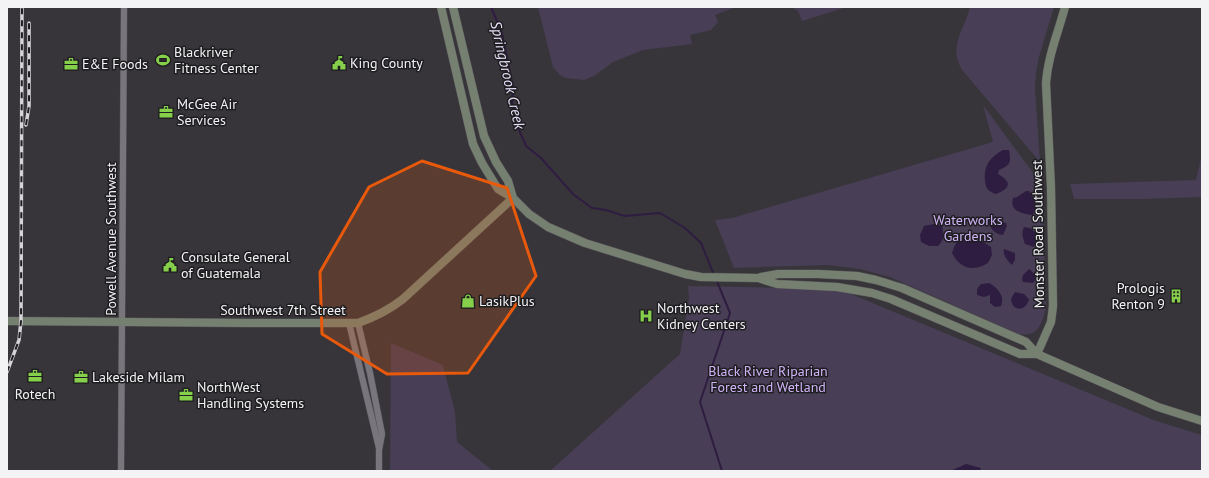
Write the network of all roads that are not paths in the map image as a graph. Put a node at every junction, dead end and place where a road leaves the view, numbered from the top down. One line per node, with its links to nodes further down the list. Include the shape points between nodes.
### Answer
1 (124, 7): 10 (street, Powell Avenue Southwest)
2 (441, 7): 7 (street, via 473,144 498,189)
3 (444, 7): 6 (street, via 450,14 463,70)
4 (454, 7): 6 (street)
5 (1065, 7): 13 (street, Monster Road Southwest, via 1046,71 1053,306 1051,322)
6 (470, 80): 7 (street, via 484,136 508,181)
7 (513, 198): 8 (street, via 529,214 567,236 685,274 701,277); 12 (street, Southwest 7th Street, via 403,299 374,317)
8 (758, 278): 13 (street, via 777,284 837,287 872,293 1020,354); 13 (street, via 778,274 840,274 902,288 1026,342)
9 (7, 321): 10 (street, Southwest 7th Street)
10 (122, 321): 11 (street, Southwest 7th Street); 16 (street, Powell Avenue Southwest)
11 (349, 323): 12 (street, Southwest 7th Street); 15 (street)
12 (358, 323): 15 (street, via 382,434)
13 (1037, 354): 14 (street, via 1158,407)
14 (1202, 422)
15 (379, 450): 17 (street)
16 (121, 471)
17 (379, 471)

